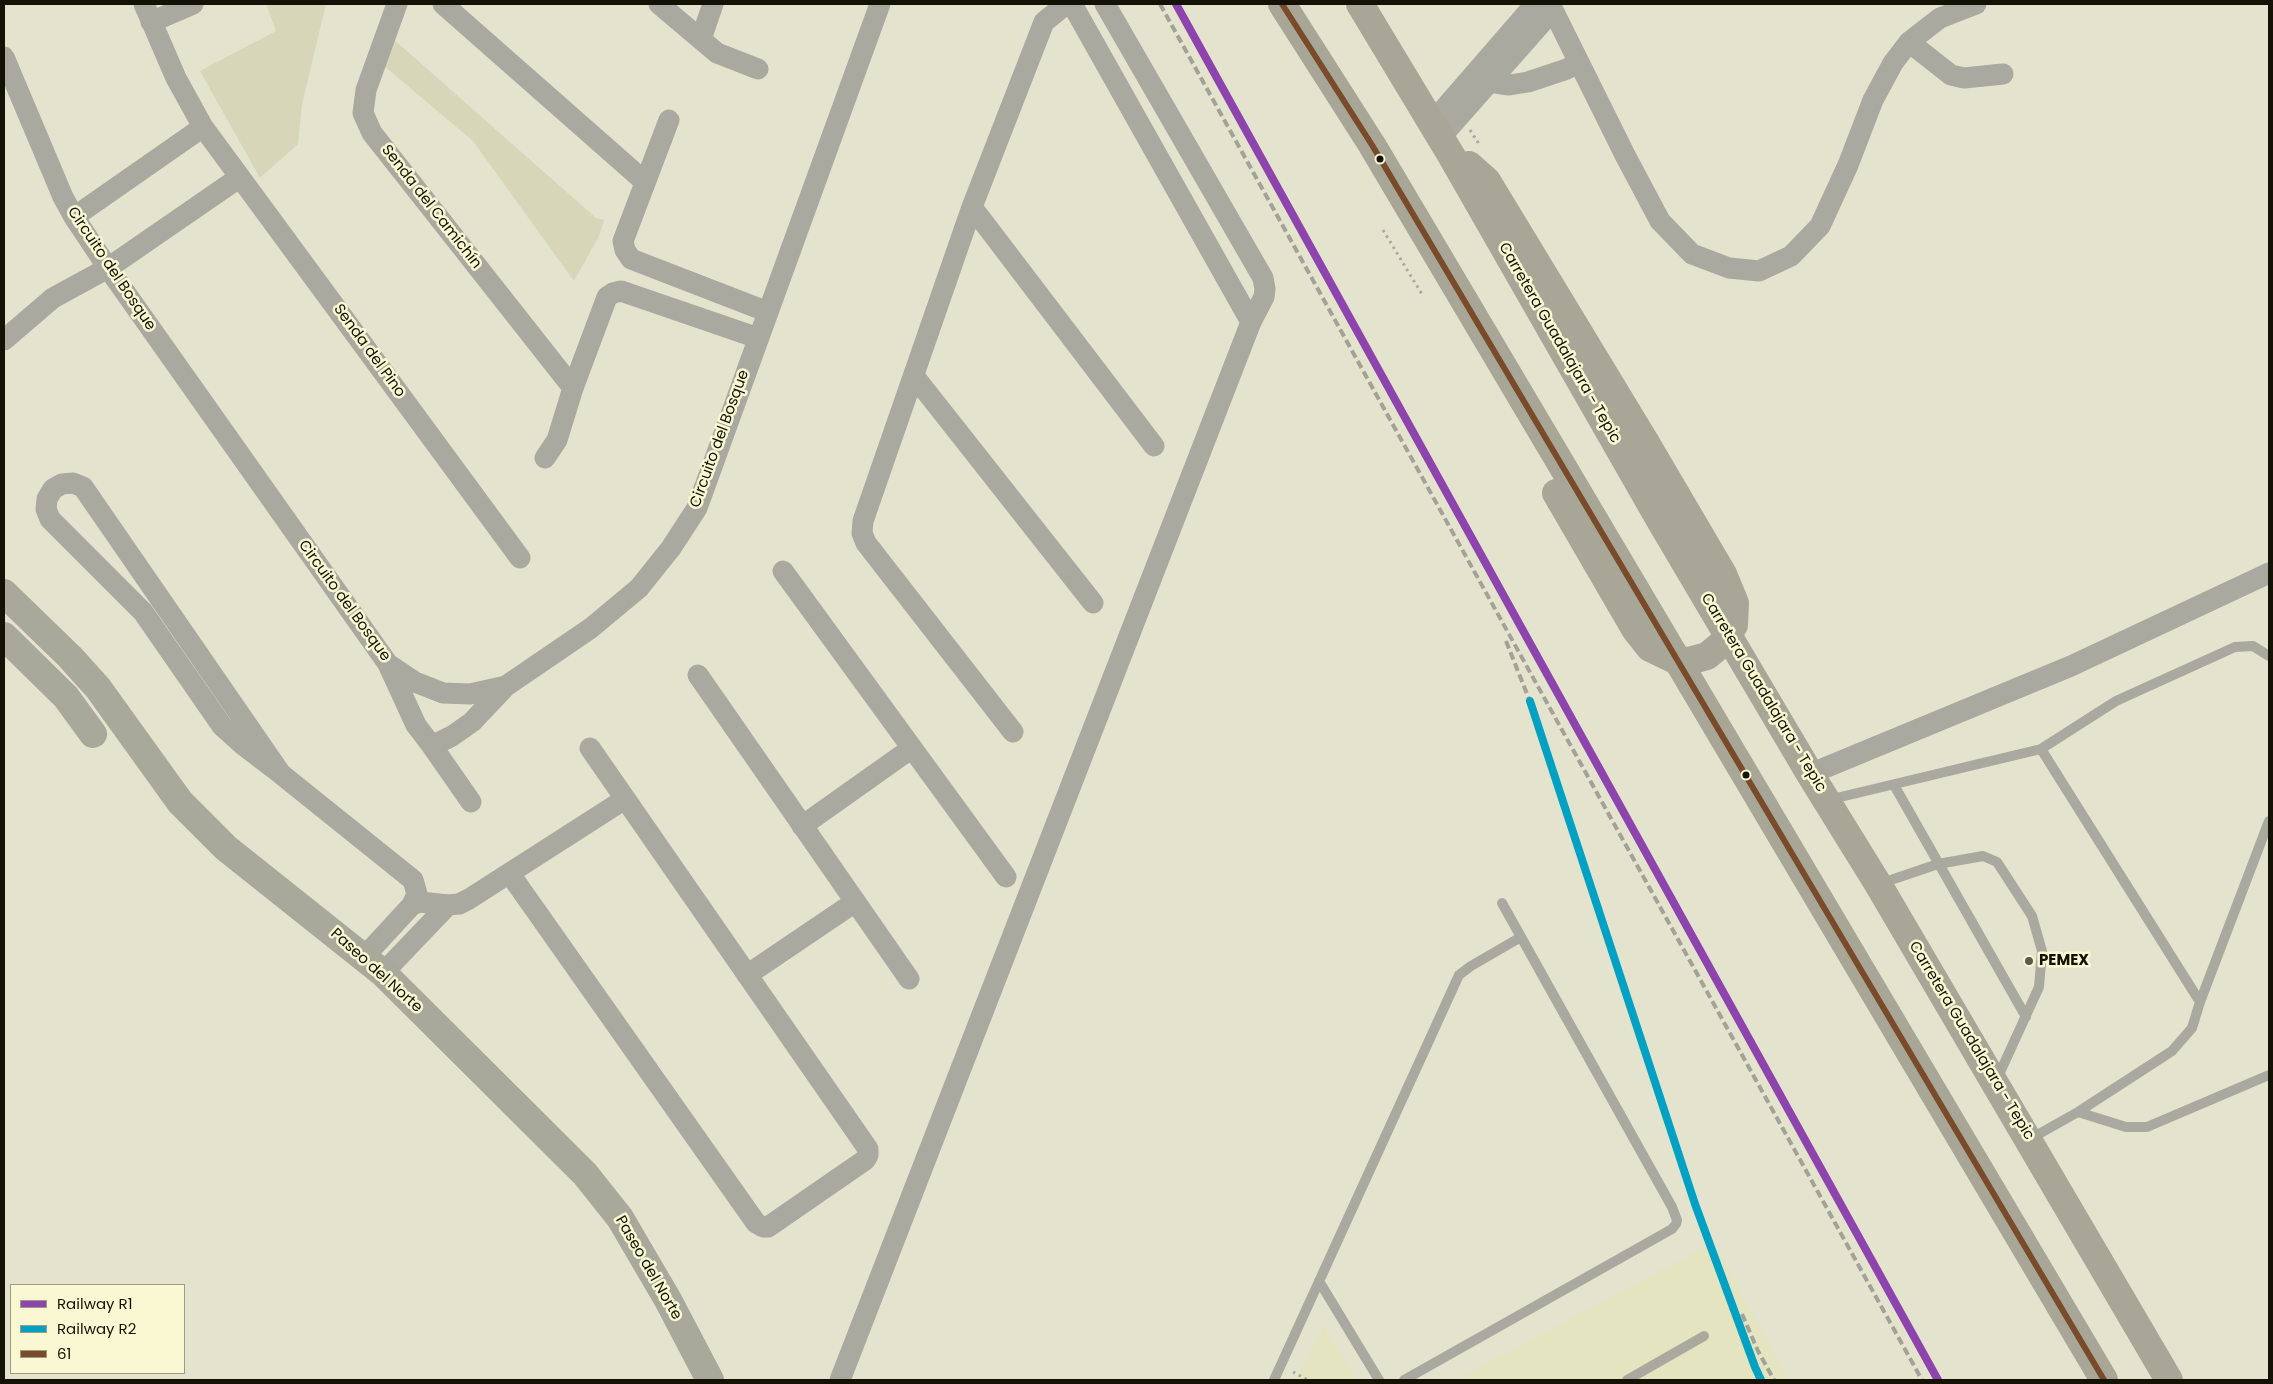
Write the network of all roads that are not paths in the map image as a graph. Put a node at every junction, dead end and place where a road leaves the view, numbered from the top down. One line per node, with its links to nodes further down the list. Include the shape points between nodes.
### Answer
1 (193, 4): 15 (street)
2 (397, 4): 41 (street, Senda del Camichín, via 366,90 363,113 372,133)
3 (443, 4): 31 (street)
4 (659, 4): 18 (street)
5 (713, 4): 18 (street)
6 (880, 4): 36 (street, Circuito del Bosque)
7 (1066, 4): 16 (street)
8 (1072, 4): 37 (street)
9 (1105, 4): 37 (street, via 1263,278 1264,297)
10 (1276, 4): 17 (highway)
11 (1282, 4): 17 (highway)
12 (1360, 4): 25 (highway, Carretera Guadalajara - Tepic)
13 (1976, 4): 19 (street, via 1940,18)
14 (1546, 6): 21 (street); 24 (street); 26 (street)
15 (148, 13): 28 (street, Senda del Pino, via 176,78)
16 (1041, 13): 33 (street)
17 (1300, 34): 32 (highway)
18 (701, 39): 22 (street, via 717,53)
19 (1909, 42): 21 (street, via 1873,100 1820,226 1791,256 1759,271 1729,268 1692,254 1660,221); 23 (street, via 1951,75 1964,78)
20 (4, 57): 34 (street, Circuito del Bosque)
21 (1578, 62): 24 (street, via 1528,82 1509,85)
22 (758, 69)
23 (2003, 74)
24 (1489, 82): 29 (street)
25 (1412, 92): 26 (street); 29 (highway, Carretera Guadalajara - Tepic)
26 (1455, 97): 29 (street)
27 (669, 120): 31 (street)
28 (203, 127): 30 (street, Senda del Pino); 34 (street)
29 (1441, 139): 32 (highway, bridge, via 1487,181 1723,574 1736,603 1734,625 1724,642 1707,656 1689,661 1674,660 1650,648 1634,629 1428,270 1413,238); 61 (highway, Carretera Guadalajara - Tepic)
30 (240, 177): 35 (street); 44 (street, Senda del Pino)
31 (644, 181): 36 (street, via 623,241 624,250 631,259)
32 (1402, 196): 94 (highway)
33 (972, 207): 40 (street); 42 (street)
34 (74, 217): 35 (street, Circuito del Bosque)
35 (108, 268): 39 (street, via 53,298); 51 (street, Circuito del Bosque)
36 (768, 312): 38 (street, Circuito del Bosque)
37 (1251, 322): 89 (street)
38 (758, 338): 41 (street, via 621,291 613,293 607,297); 53 (street, Circuito del Bosque, via 696,508 671,548 632,593 591,628)
39 (4, 340)
40 (914, 376): 48 (street); 54 (street, via 863,521 862,533 866,543)
41 (573, 388): 43 (street, via 557,440)
42 (1154, 446)
43 (545, 458)
44 (520, 558)
45 (783, 571): 58 (street)
46 (2269, 573): 61 (street, via 2071,666)
47 (4, 593): 77 (street, Paseo del Norte, via 98,688 180,802 226,848)
48 (1093, 603)
49 (4, 636): 55 (street, via 66,697)
50 (2269, 656): 59 (lane, via 2253,646 2235,647 2116,701)
51 (388, 664): 53 (street, Circuito del Bosque, via 415,682 443,693 470,694); 56 (street, via 416,725)
52 (698, 675): 67 (street)
53 (506, 686): 56 (street, via 472,722)
54 (1013, 732)
55 (93, 734)
56 (432, 746): 65 (street)
57 (590, 748): 63 (street)
58 (912, 748): 67 (street); 70 (street)
59 (2041, 749): 62 (lane); 80 (lane)
60 (281, 774): 60 (street, via 83,487 72,483 52,489 46,510 50,519 142,612 222,726); 74 (street, via 413,880 417,894)
61 (1810, 774): 64 (highway, Carretera Guadalajara - Tepic)
62 (1894, 785): 64 (lane); 68 (lane)
63 (625, 799): 69 (street); 78 (street)
64 (1827, 800): 71 (highway, Carretera Guadalajara - Tepic)
65 (471, 802)
66 (2269, 820): 80 (lane)
67 (802, 826): 72 (street)
68 (1938, 864): 71 (lane); 81 (lane); 81 (lane, via 1983,856 1997,862 2032,916 2042,951 2039,987)
69 (510, 874): 75 (street, via 469,900); 78 (street, via 756,1223 768,1227 865,1160 868,1149)
70 (1006, 877)
71 (1878, 884): 83 (highway, Carretera Guadalajara - Tepic)
72 (855, 902): 78 (street); 79 (street)
73 (1502, 903): 76 (lane)
74 (412, 905): 75 (street, via 420,902); 77 (street)
75 (448, 905): 77 (street)
76 (1521, 938): 86 (lane, via 1459,975); 92 (lane, via 1672,1207 1676,1224)
77 (374, 965): 88 (street, Paseo del Norte, via 585,1174 620,1218)
78 (747, 975)
79 (909, 979)
80 (2200, 1002): 84 (lane, via 2192,1028 2172,1051)
81 (2026, 1017): 83 (lane)
82 (2269, 1075): 84 (lane, via 2147,1127 2126,1127)
83 (1995, 1082): 85 (highway, Carretera Guadalajara - Tepic)
84 (2078, 1112): 85 (lane)
85 (2029, 1140): 95 (highway, Carretera Guadalajara - Tepic)
86 (1319, 1282): 90 (lane); 91 (lane)
87 (1704, 1336): 93 (lane)
88 (710, 1380)
89 (840, 1380)
90 (1274, 1380)
91 (1379, 1380)
92 (1404, 1380)
93 (1627, 1380)
94 (2104, 1380)
95 (2169, 1380)

